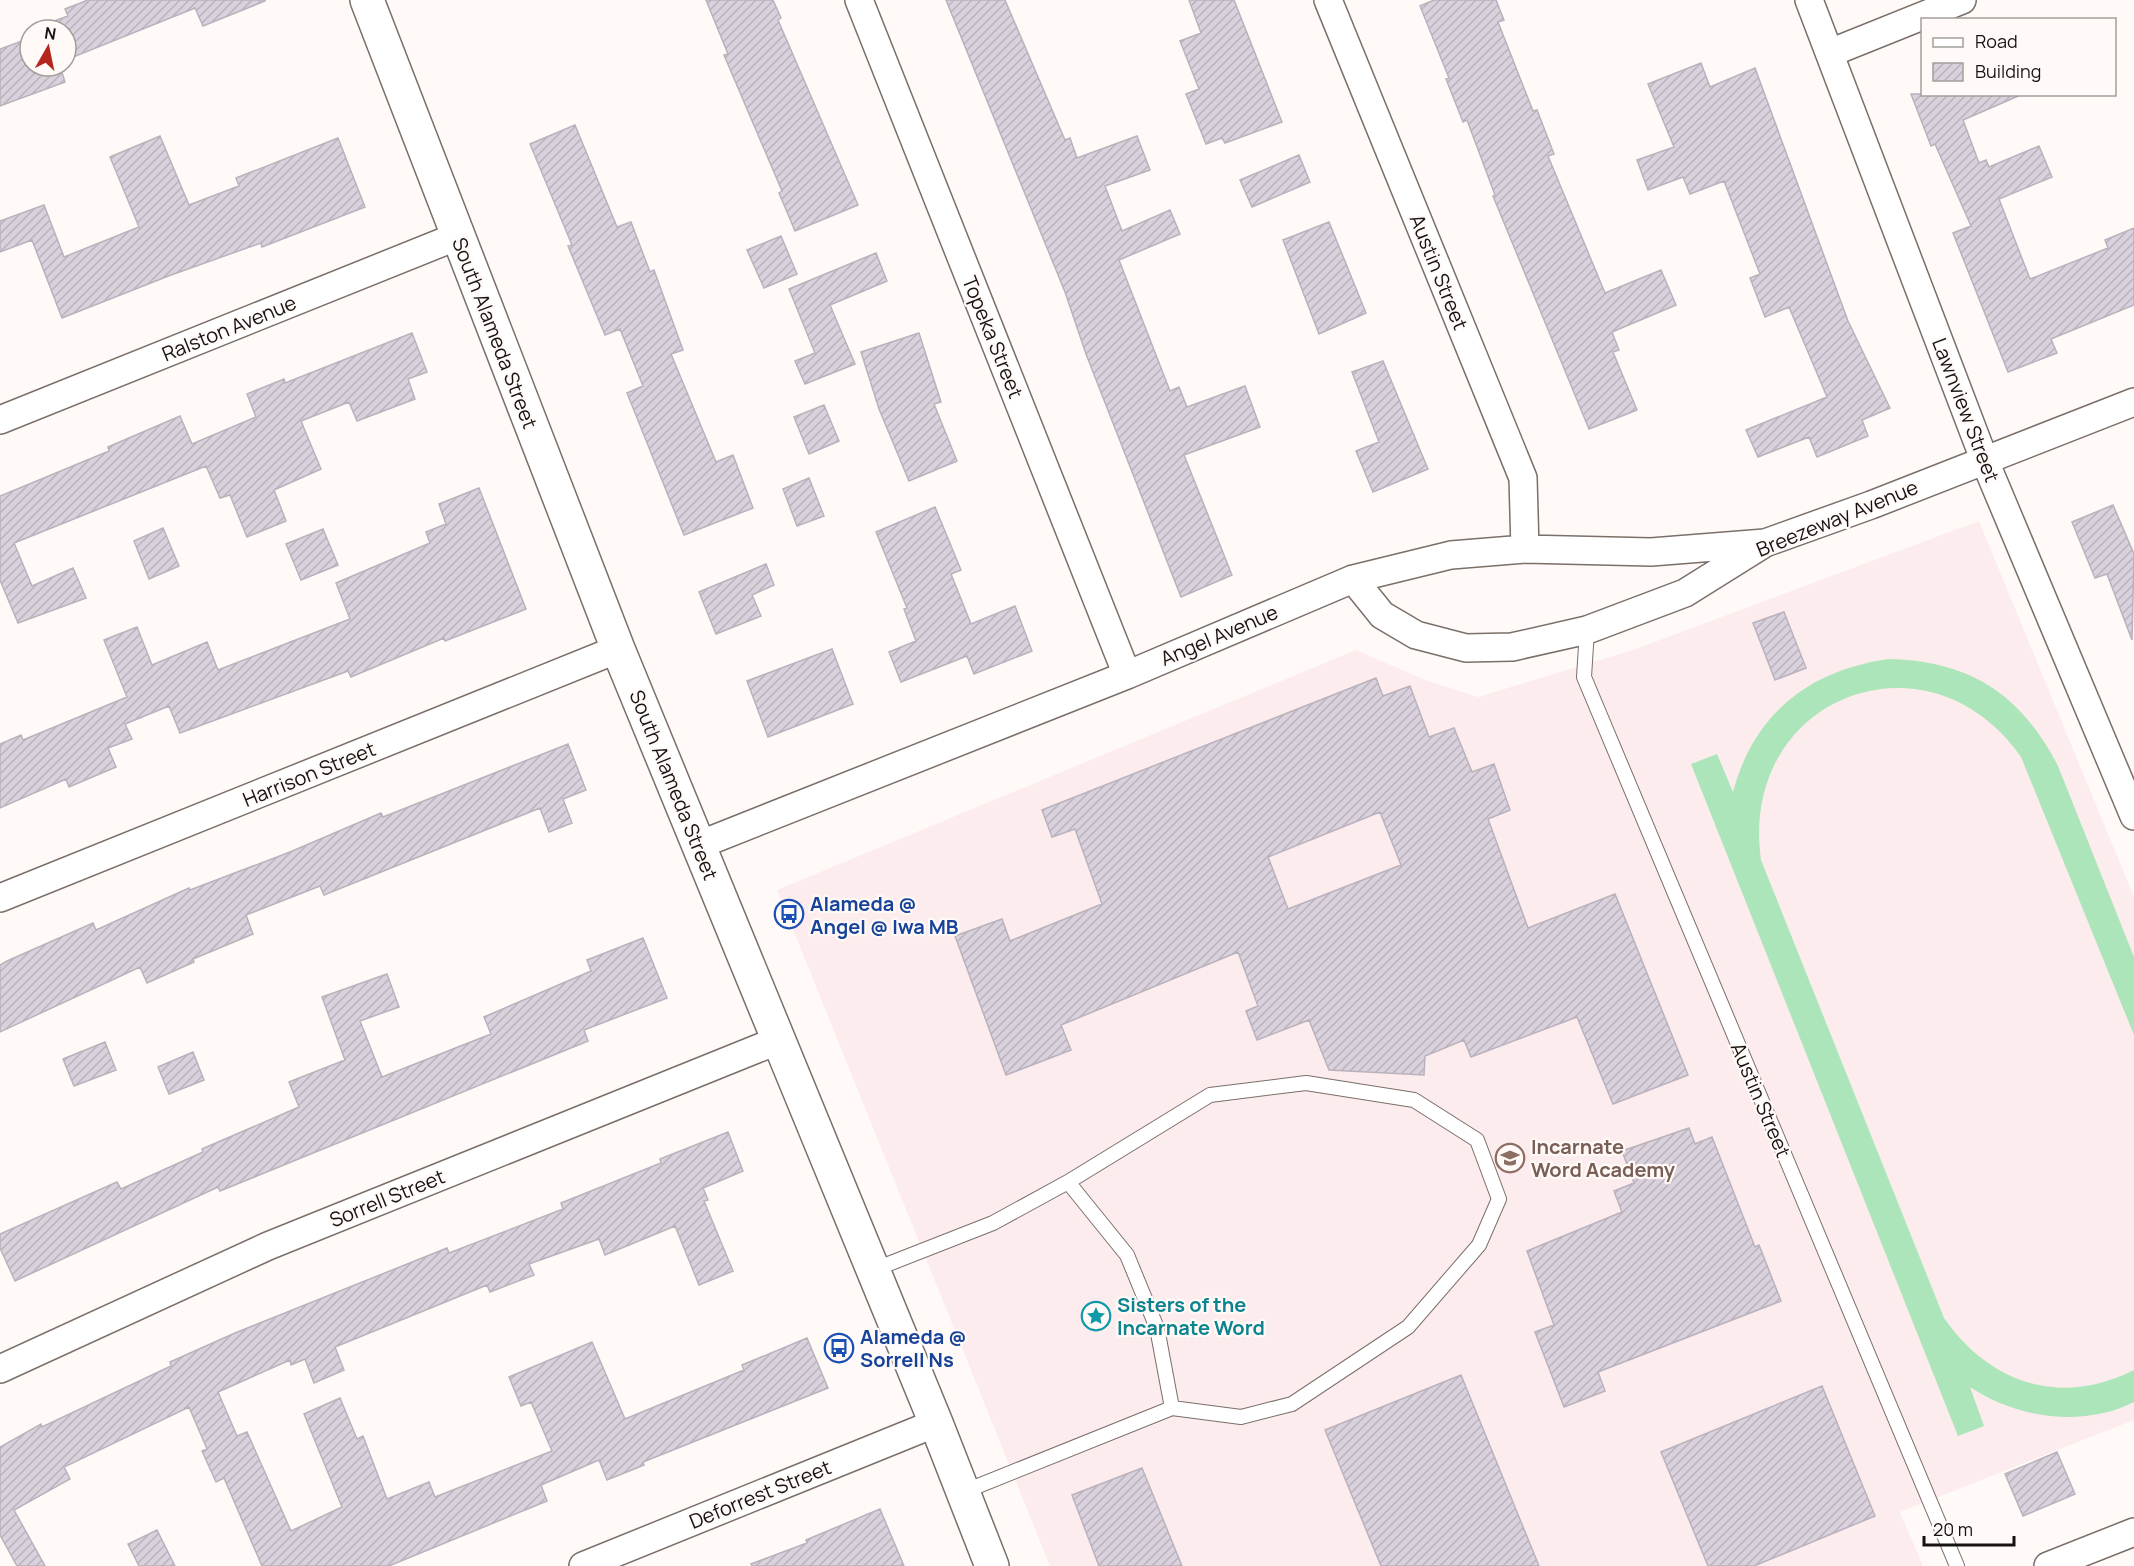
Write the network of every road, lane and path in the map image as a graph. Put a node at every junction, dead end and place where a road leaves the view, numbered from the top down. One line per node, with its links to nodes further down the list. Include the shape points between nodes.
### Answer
1 (367, 0): 7 (main road, South Alameda Street)
2 (860, 0): 16 (street, Topeka Street)
3 (1328, 0): 12 (street, Austin Street, via 1523,478)
4 (1809, 0): 6 (street, Lawnview Street)
5 (1962, 0): 6 (street)
6 (1830, 53): 10 (street, Lawnview Street)
7 (458, 236): 9 (street, Ralston Avenue); 15 (main road, South Alameda Street)
8 (2134, 402): 10 (street, Breezeway Avenue)
9 (0, 420)
10 (1984, 459): 11 (street, Breezeway Avenue); 17 (street, Lawnview Street)
11 (1765, 543): 12 (street, Angel Avenue, via 1651,552); 14 (street, Breezeway Avenue, via 1685,593)
12 (1525, 549): 13 (street, Angel Avenue, via 1451,555)
13 (1353, 579): 14 (street, Breezeway Avenue, via 1382,615 1416,635 1466,648 1512,647); 16 (street, Angel Avenue)
14 (1587, 630): 30 (lane, Austin Street, via 1584,677)
15 (618, 649): 18 (main road, South Alameda Street); 19 (street, Harrison Street)
16 (1127, 675): 18 (street, Angel Avenue)
17 (2134, 816)
18 (699, 845): 20 (main road, South Alameda Street)
19 (0, 898)
20 (779, 1040): 22 (main road, South Alameda Street); 23 (street, Sorrell Street, via 268,1246)
21 (1068, 1182): 22 (lane, via 993,1223); 24 (lane, via 1127,1255 1157,1328); 24 (lane, via 1210,1095 1306,1083 1414,1100 1477,1140 1498,1199 1479,1245 1407,1327 1292,1404 1241,1417)
22 (873, 1270): 25 (main road, South Alameda Street)
23 (0, 1369)
24 (1172, 1408): 26 (lane)
25 (936, 1423): 26 (main road, South Alameda Street); 28 (street, Deforrest Street)
26 (963, 1492): 29 (main road, South Alameda Street)
27 (2134, 1532): 31 (street)
28 (583, 1566)
29 (992, 1566)
30 (1957, 1566)
31 (2048, 1566)

